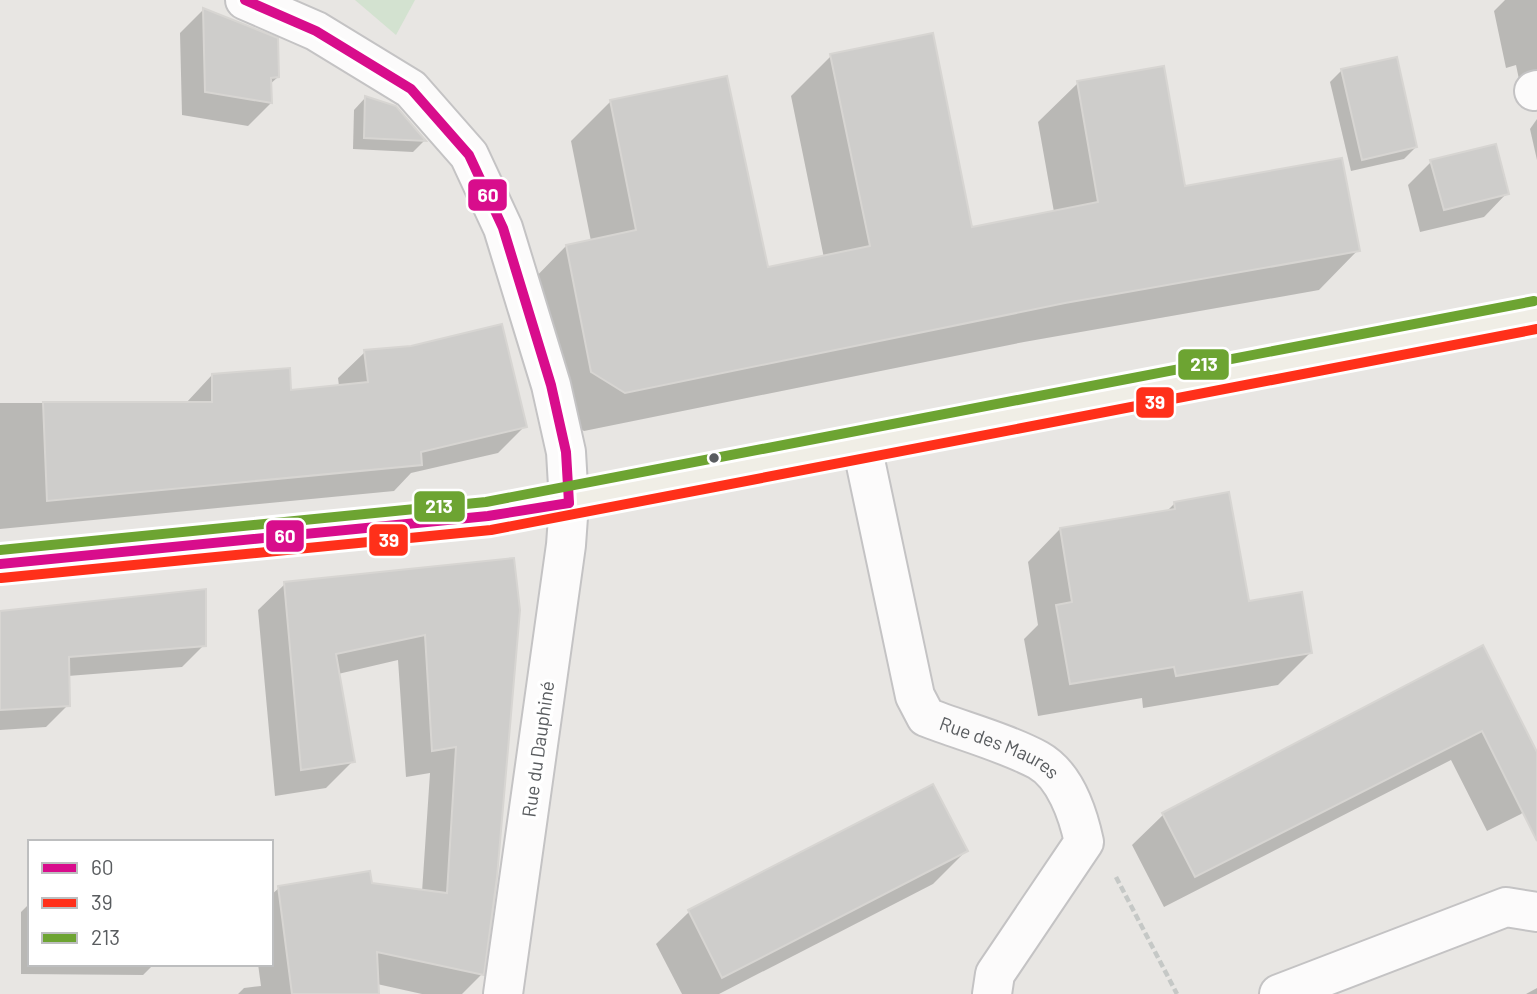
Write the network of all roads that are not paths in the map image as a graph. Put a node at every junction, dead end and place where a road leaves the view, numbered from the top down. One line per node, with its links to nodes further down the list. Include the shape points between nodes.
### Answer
1 (245, 0): 4 (street, Rue du Dauphiné, via 316,31 411,89 469,155 503,228 551,385 566,452)
2 (1537, 315): 3 (main road)
3 (862, 446): 4 (main road); 8 (street, Rue des Maures, via 915,696 926,717 1040,761 1068,793 1079,818 1084,842 995,974)
4 (569, 503): 5 (main road, via 488,516); 7 (street, Rue du Dauphiné)
5 (0, 564)
6 (1537, 912): 9 (street, via 1506,907)
7 (503, 994)
8 (992, 994)
9 (1279, 994)

